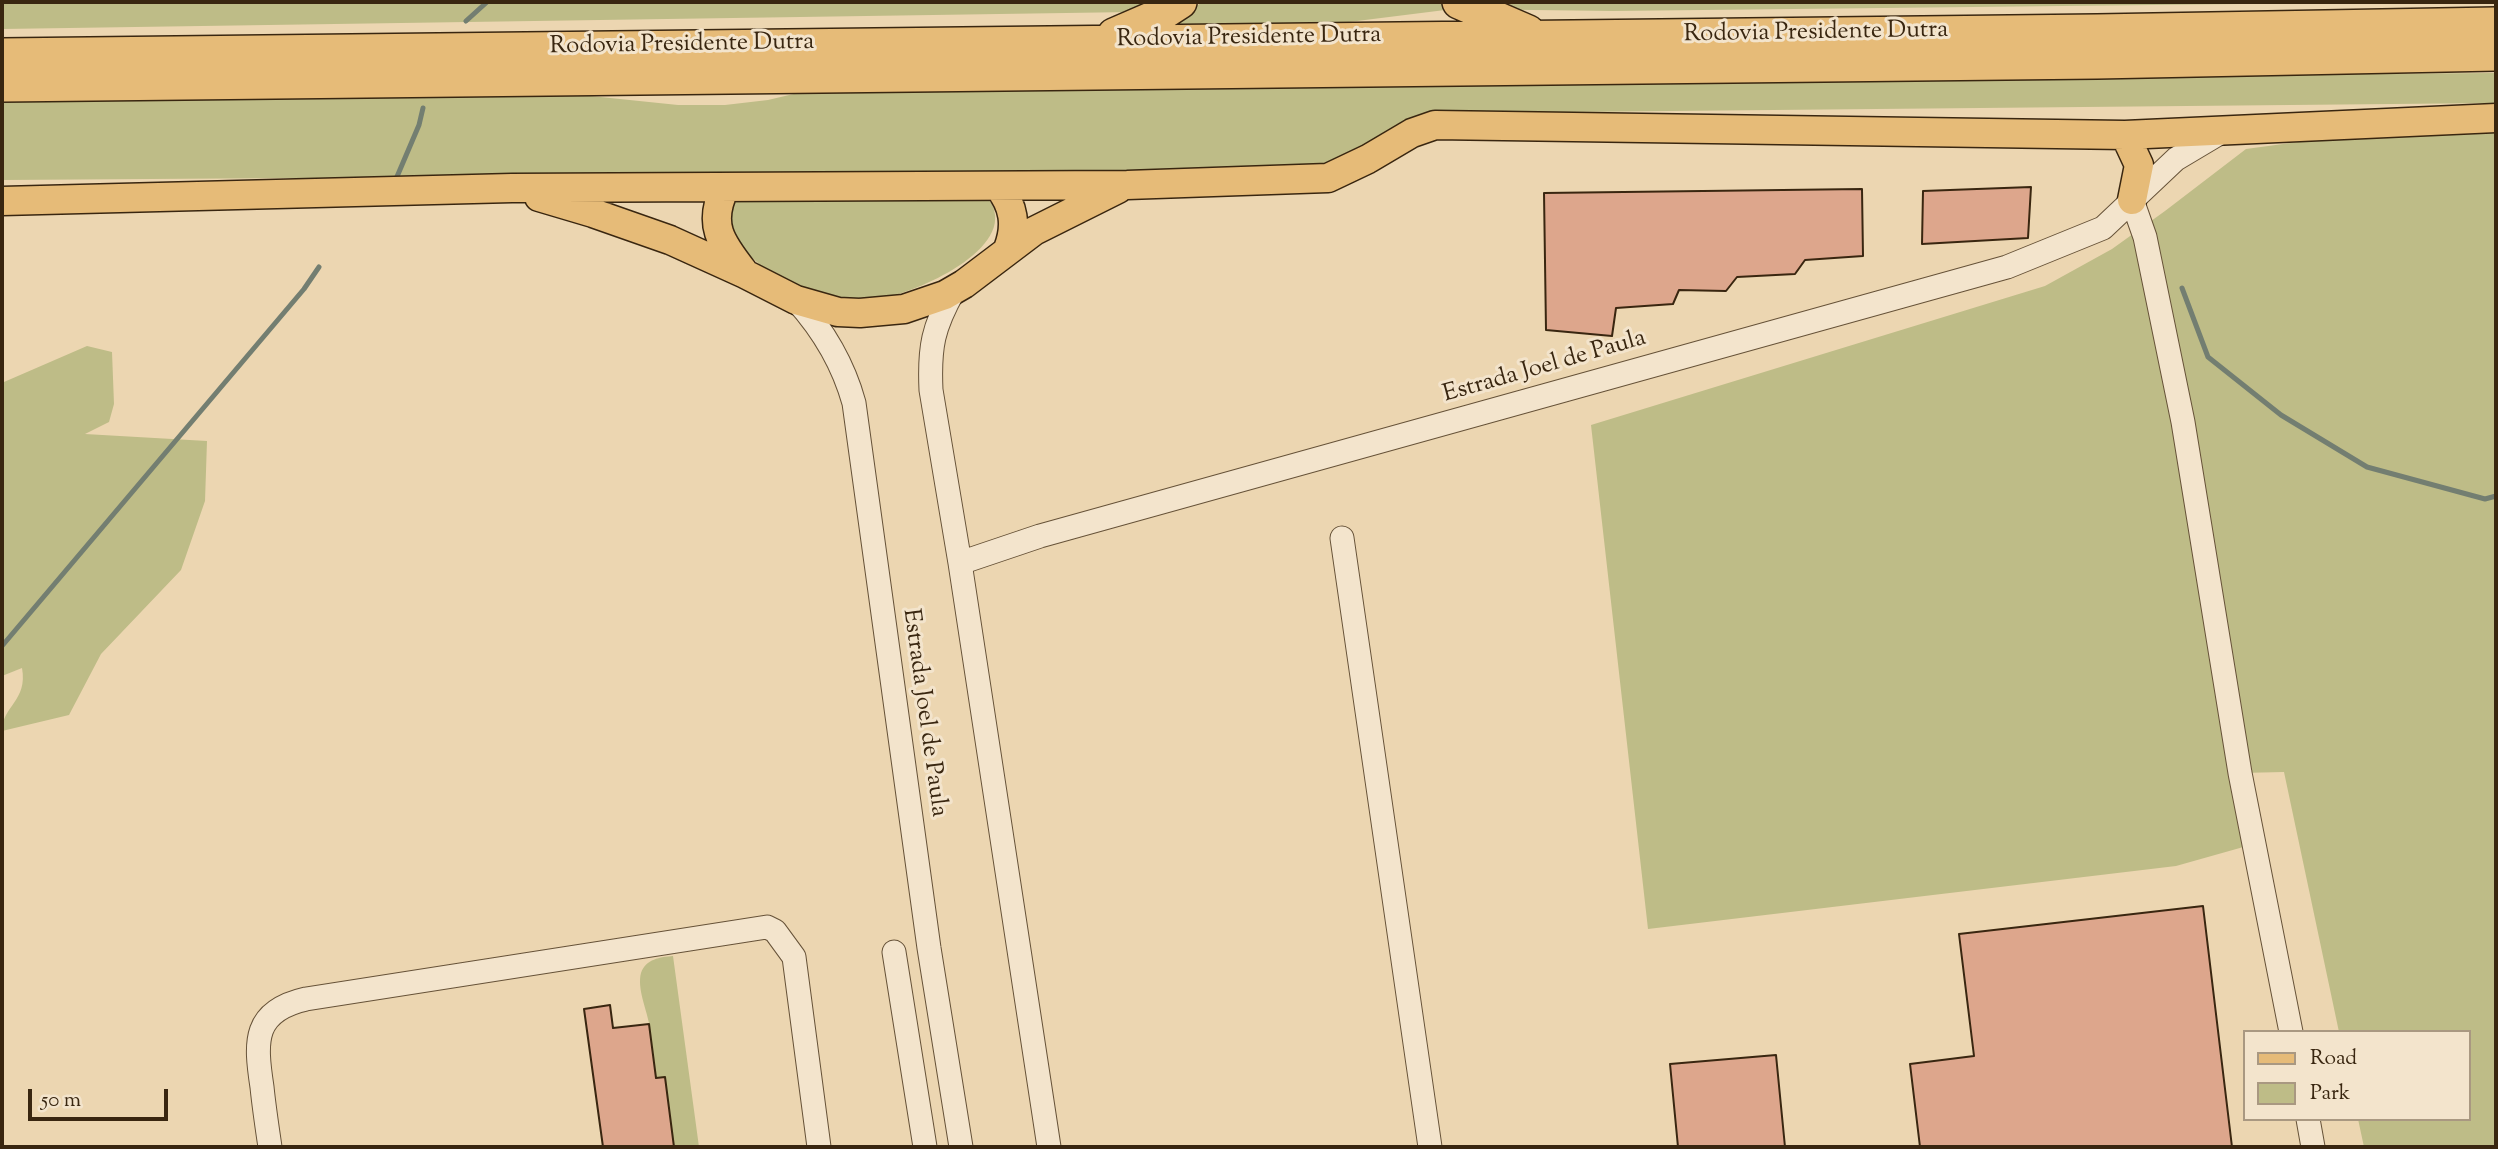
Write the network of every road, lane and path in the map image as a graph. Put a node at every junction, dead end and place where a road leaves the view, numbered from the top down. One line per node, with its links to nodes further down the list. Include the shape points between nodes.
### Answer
1 (1180, 2): 5 (highway)
2 (1459, 2): 4 (highway)
3 (2496, 24): 4 (highway, Rodovia Presidente Dutra)
4 (1536, 36): 5 (highway, Rodovia Presidente Dutra)
5 (1102, 41): 7 (highway, Rodovia Presidente Dutra)
6 (2496, 54): 8 (highway, Rodovia Presidente Dutra)
7 (2, 55)
8 (2, 85)
9 (2496, 118): 10 (main road)
10 (2223, 131): 11 (main road); 16 (street, Estrada Joel de Paula, via 2176,159)
11 (2125, 135): 12 (main road, via 1435,125 1328,178); 16 (main road, via 2138,165)
12 (1127, 185): 13 (main road); 18 (main road, via 1060,216)
13 (998, 186): 15 (main road); 18 (main road, via 1013,215)
14 (512, 188): 15 (main road); 17 (main road); 19 (main road, via 632,226)
15 (725, 188): 19 (main road, via 717,209 718,232)
16 (2132, 200): 23 (street, Estrada Joel de Paula, via 2103,228 2007,267 1040,536); 25 (street, via 2146,237 2183,422 2240,772)
17 (2, 201)
18 (1008, 248): 20 (main road)
19 (745, 274): 21 (main road)
20 (954, 289): 21 (main road, via 925,303 883,312 838,312); 23 (street, via 938,318 930,369)
21 (796, 300): 30 (street, Estrada Joel de Paula, via 833,349 854,403)
22 (1342, 538): 32 (street)
23 (960, 563): 31 (street)
24 (894, 952): 29 (street)
25 (2291, 1030)
26 (2308, 1121): 33 (street)
27 (270, 1147): 28 (street, via 257,1044 263,1025 286,1005 767,927 794,957)
28 (819, 1147)
29 (925, 1147)
30 (961, 1147)
31 (1049, 1147)
32 (1430, 1147)
33 (2313, 1147)

